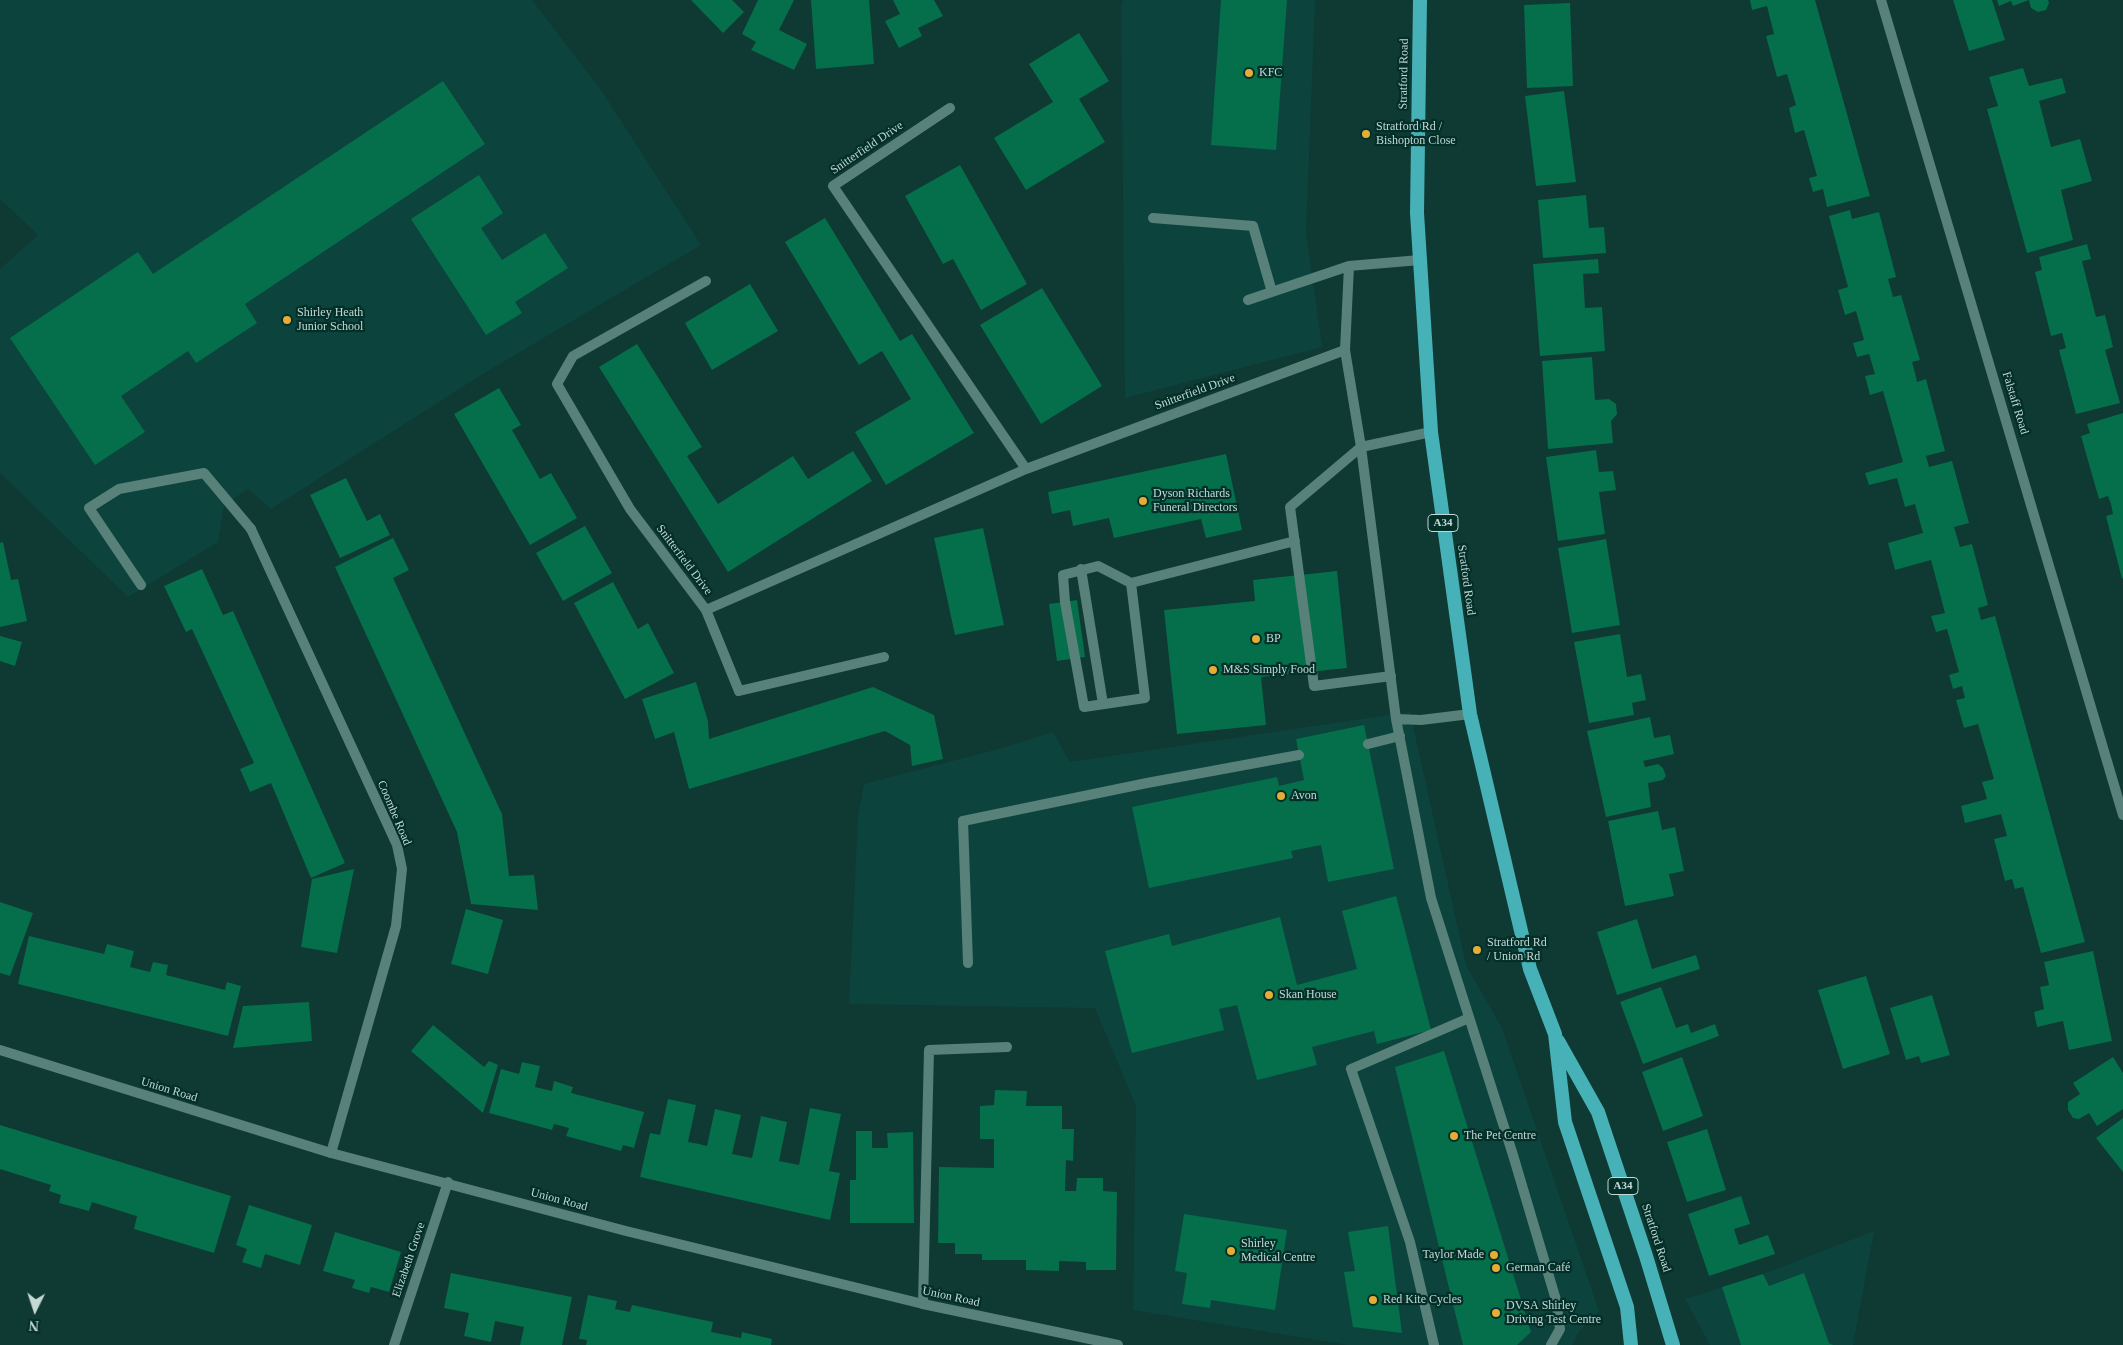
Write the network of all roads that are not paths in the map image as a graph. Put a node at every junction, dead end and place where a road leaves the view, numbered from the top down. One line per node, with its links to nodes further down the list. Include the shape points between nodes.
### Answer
1 (1420, 0): 5 (highway, Stratford Road / A34, via 1417,213)
2 (1880, 0): 27 (street, Falstaff Road)
3 (950, 108): 13 (street, Snitterfield Drive, via 833,186)
4 (1153, 218): 8 (street, via 1253,226)
5 (1420, 260): 6 (street); 11 (highway, Stratford Road / A34)
6 (1349, 266): 8 (street); 10 (street)
7 (706, 281): 18 (street, Snitterfield Drive, via 573,356 557,384 630,509)
8 (1272, 292): 9 (street)
9 (1248, 300)
10 (1344, 350): 12 (street); 13 (street, Snitterfield Drive)
11 (1431, 432): 12 (street); 22 (highway, Stratford Road / A34)
12 (1361, 447): 14 (street, via 1290,507); 20 (street)
13 (1026, 469): 18 (street, Snitterfield Drive)
14 (1295, 541): 16 (street); 20 (street, via 1314,686)
15 (1081, 569): 16 (street, via 1098,566); 21 (street); 21 (street, via 1063,575 1065,602 1084,707)
16 (1131, 583): 21 (street, via 1145,698)
17 (141, 585): 33 (street, Coombe Road, via 88,508 119,488 204,473 251,529 397,845 402,869 396,926)
18 (706, 610): 19 (street, via 739,691)
19 (884, 657)
20 (1391, 676): 23 (street)
21 (1103, 704)
22 (1470, 714): 23 (street, via 1420,720); 30 (highway, Stratford Road / A34, via 1530,969)
23 (1396, 719): 24 (street)
24 (1400, 736): 25 (street); 29 (street, via 1431,898)
25 (1368, 744)
26 (1299, 755): 28 (street, via 964,822)
27 (2123, 814)
28 (968, 963)
29 (1469, 1018): 38 (street, via 1351,1069 1410,1242); 39 (street, via 1556,1300 1560,1329)
30 (1554, 1034): 40 (highway, Stratford Road / A34, via 1565,1122 1627,1307); 41 (highway, Stratford Road / A34, via 1598,1112)
31 (1007, 1047): 35 (street, via 929,1050)
32 (0, 1050): 33 (street, Union Road)
33 (331, 1153): 34 (street, Union Road)
34 (448, 1182): 35 (street, Union Road, via 626,1231); 36 (street, Elizabeth Grove)
35 (922, 1304): 37 (street, Union Road)
36 (394, 1345)
37 (1118, 1345)
38 (1434, 1345)
39 (1551, 1345)
40 (1631, 1345)
41 (1673, 1345)

